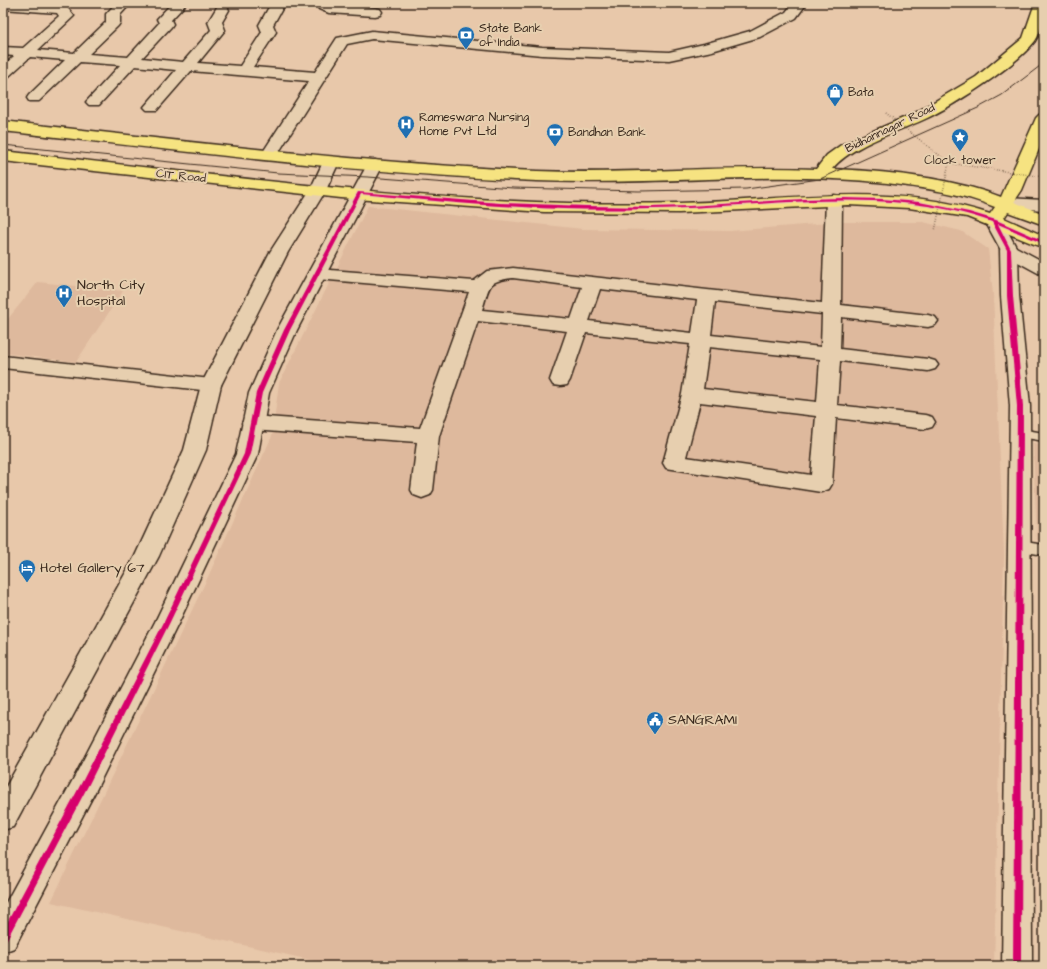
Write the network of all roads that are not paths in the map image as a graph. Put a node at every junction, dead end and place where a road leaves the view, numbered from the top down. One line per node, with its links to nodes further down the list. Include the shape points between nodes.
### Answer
1 (124, 3): 14 (street, via 113,14 113,23)
2 (180, 3): 15 (street, via 164,19 166,24)
3 (323, 3): 8 (street, via 329,9)
4 (800, 3): 11 (street, via 791,15 755,34 669,56 542,51 372,35)
5 (1042, 3): 29 (main road, Bidhannagar Road, via 1029,39 981,80 920,116 847,148 833,158)
6 (64, 6): 10 (street, via 22,6); 13 (street, via 67,16)
7 (276, 7): 17 (street, via 266,25 269,32)
8 (377, 7): 11 (street)
9 (222, 10): 16 (street, via 215,22 218,30)
10 (5, 11)
11 (360, 38): 19 (street, via 342,42)
12 (3, 51): 13 (street)
13 (27, 53): 14 (street); 18 (street)
14 (77, 57): 15 (street); 20 (street)
15 (131, 62): 16 (street); 21 (street)
16 (186, 67): 17 (street); 22 (street)
17 (243, 72): 19 (street)
18 (3, 74)
19 (317, 77): 25 (street)
20 (34, 98)
21 (94, 102)
22 (152, 107)
23 (1044, 118): 33 (main road)
24 (3, 126): 25 (main road)
25 (269, 155): 27 (main road)
26 (3, 156): 30 (main road, CIT Road)
27 (331, 162): 28 (main road); 30 (street)
28 (376, 165): 29 (main road, via 575,177); 31 (street)
29 (820, 174): 32 (main road, via 820,179); 33 (main road, via 888,178 932,184)
30 (318, 190): 31 (main road, CIT Road); 53 (street, via 279,252)
31 (360, 193): 32 (main road, CIT Road, via 507,205 584,208 722,206); 40 (street)
32 (834, 200): 36 (main road, CIT Road, via 899,201 930,205); 44 (street)
33 (1006, 203): 34 (street); 35 (main road); 36 (main road)
34 (1044, 205)
35 (1044, 220)
36 (994, 221): 37 (main road, CIT Road); 38 (street)
37 (1044, 243)
38 (1009, 250): 39 (street); 58 (street)
39 (1044, 269)
40 (317, 274): 42 (street); 57 (street, via 287,330 259,393)
41 (593, 282): 42 (street, via 513,273 493,275 482,282); 43 (street); 47 (street)
42 (480, 287): 45 (street)
43 (707, 295): 44 (street); 48 (street)
44 (831, 310): 46 (street); 49 (street)
45 (470, 314): 47 (street); 59 (street)
46 (928, 321)
47 (578, 326): 48 (street); 52 (street)
48 (700, 339): 49 (street); 54 (street)
49 (830, 354): 51 (street); 55 (street)
50 (3, 362): 53 (street)
51 (928, 365)
52 (560, 380)
53 (211, 386): 64 (street, via 196,450 147,556)
54 (692, 394): 55 (street); 55 (street, via 674,463 821,484)
55 (827, 410): 56 (street)
56 (925, 422)
57 (252, 423): 59 (street); 65 (street, via 247,454 167,622)
58 (1020, 433): 60 (lane); 62 (street)
59 (428, 436): 61 (street)
60 (1044, 437)
61 (422, 490)
62 (1019, 546): 63 (lane); 66 (street)
63 (1044, 550)
64 (3, 818)
65 (3, 938)
66 (1017, 966)

